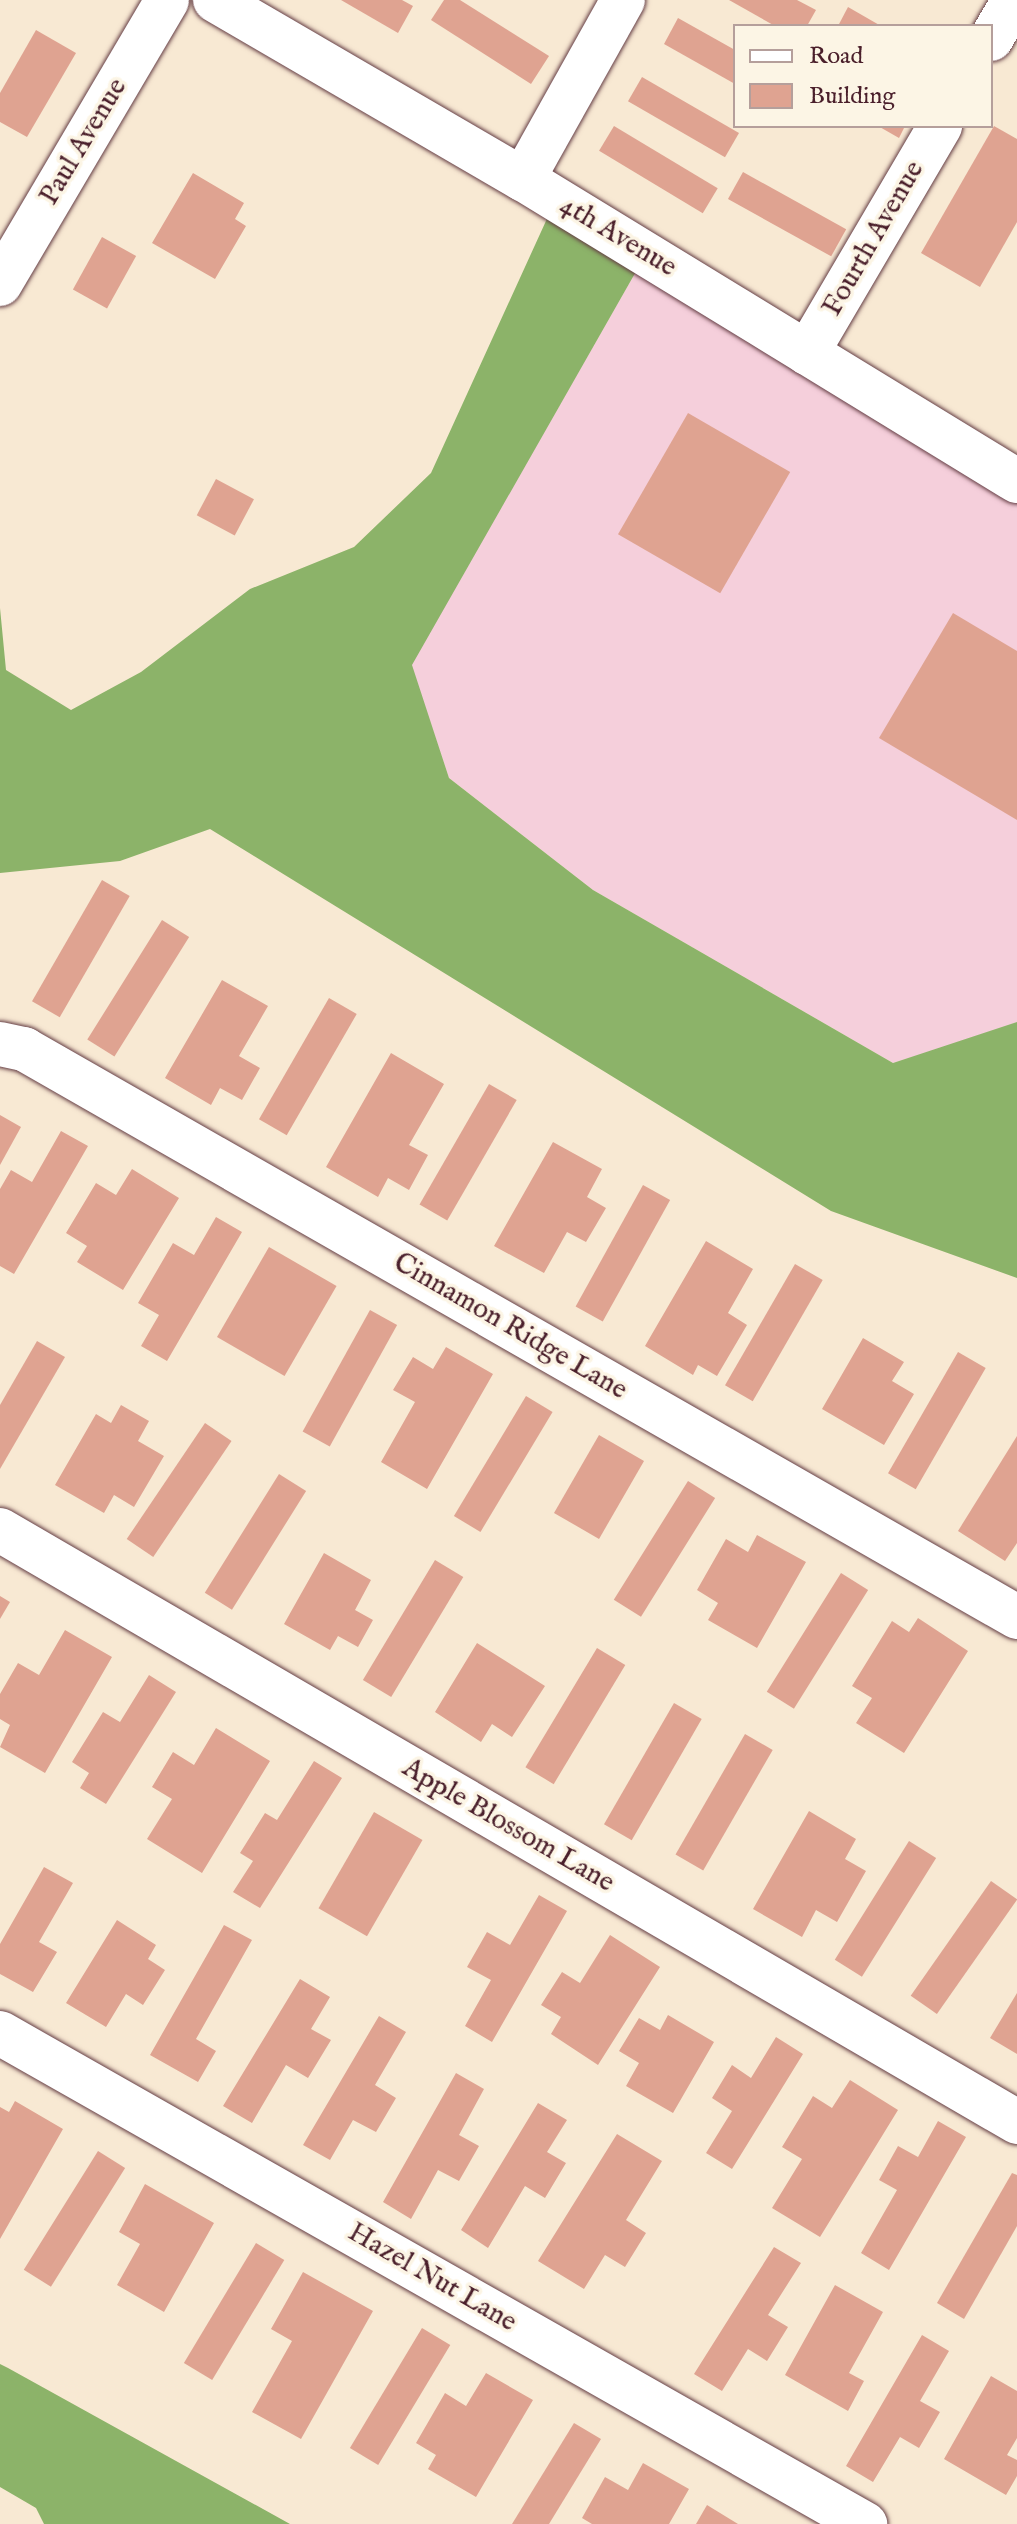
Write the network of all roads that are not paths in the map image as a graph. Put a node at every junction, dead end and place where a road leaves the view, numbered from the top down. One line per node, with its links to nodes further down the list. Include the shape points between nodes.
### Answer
1 (167, 0): 8 (street, Paul Avenue)
2 (623, 0): 7 (street)
3 (1014, 0): 5 (street)
4 (224, 2): 7 (street, 4th Avenue)
5 (993, 36)
6 (939, 128): 9 (street, Fourth Avenue)
7 (523, 179): 9 (street, 4th Avenue)
8 (0, 284)
9 (807, 353): 10 (street, 4th Avenue)
10 (1017, 481)
11 (0, 1044): 13 (street, Cinnamon Ridge Lane, via 24,1049)
12 (0, 1530): 15 (street, Apple Blossom Lane)
13 (1017, 1617)
14 (0, 2033): 16 (street, Hazel Nut Lane)
15 (1017, 2122)
16 (865, 2524)

